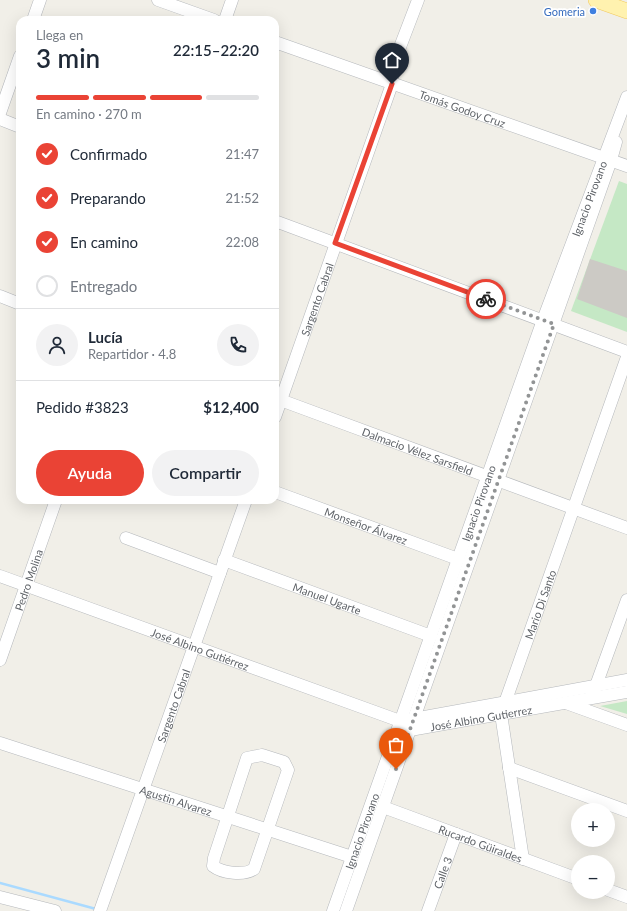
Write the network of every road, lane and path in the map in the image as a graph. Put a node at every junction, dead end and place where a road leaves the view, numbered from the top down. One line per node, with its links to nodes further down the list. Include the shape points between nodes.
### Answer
1 (40, 0): 7 (street)
2 (158, 0): 8 (street)
3 (232, 0): 9 (street)
4 (418, 0): 12 (street, Sargento Cabral, via 392,68)
5 (596, 0): 6 (main road)
6 (626, 9)
7 (34, 16)
8 (203, 16)
9 (226, 16)
10 (279, 43): 12 (street, Tomás Godoy Cruz)
11 (16, 67): 14 (street)
12 (392, 84): 17 (street, Tomás Godoy Cruz); 20 (street, Sargento Cabral)
13 (627, 99): 17 (street, Ignacio Pirovano)
14 (0, 113)
15 (0, 119): 16 (street)
16 (16, 125)
17 (607, 159): 18 (street, Tomás Godoy Cruz); 23 (street, Ignacio Pirovano)
18 (627, 166)
19 (279, 222): 20 (street)
20 (335, 243): 23 (street); 26 (street, Sargento Cabral)
21 (0, 296): 22 (street)
22 (16, 302)
23 (548, 322): 24 (street); 28 (street, Ignacio Pirovano)
24 (627, 352)
25 (627, 357): 32 (street, Mario Di Santo)
26 (279, 396)
27 (279, 399): 28 (street, Dalmacio Vélez Sarsfield)
28 (493, 478): 32 (street, Dalmacio Vélez Sarsfield); 35 (street, Ignacio Pirovano); 51 (street, Ignacio Pirovano)
29 (279, 493): 35 (street, Monseñor Álvarez)
30 (55, 504): 39 (street, Pedro Molina)
31 (245, 504): 36 (street, Sargento Cabral)
32 (573, 508): 33 (street, Dalmacio Vélez Sarsfield); 48 (street, Mario Di Santo)
33 (627, 528)
34 (126, 538): 37 (street)
35 (458, 559): 41 (street, Ignacio Pirovano)
36 (224, 560): 37 (street, Sargento Cabral); 41 (street, Manuel Ugarte)
37 (220, 574): 42 (street, Sargento Cabral)
38 (0, 576): 39 (street, José Albino Gutiérrez)
39 (26, 585): 42 (street, José Albino Gutiérrez); 43 (street, Pedro Molina)
40 (627, 600): 45 (street)
41 (431, 636): 52 (street, Ignacio Pirovano)
42 (193, 646): 52 (street, José Albino Gutiérrez); 57 (street, Sargento Cabral)
43 (0, 660)
44 (627, 680): 45 (street, José Albino Gutierrez)
45 (596, 685): 47 (street); 48 (street, José Albino Gutierrez)
46 (627, 692): 47 (street, José Albino Gutierrez)
47 (592, 698): 49 (street, José Albino Gutierrez)
48 (504, 702): 50 (street, Mario Di Santo); 51 (street, José Albino Gutierrez)
49 (565, 703): 50 (street, José Albino Gutierrez); 53 (street)
50 (500, 714): 54 (street, José Albino Gutierrez); 56 (street, Mario Di Santo)
51 (414, 718): 52 (street, José Albino Gutierrez); 54 (street, Ignacio Pirovano)
52 (400, 721): 54 (street); 58 (street, Ignacio Pirovano)
53 (627, 725)
54 (410, 730): 58 (street, Ignacio Pirovano)
55 (0, 743): 57 (street, Agustin Alvarez)
56 (509, 768): 59 (street); 64 (street, Mario Di Santo)
57 (142, 789): 60 (street, Agustin Alvarez); 70 (street, Sargento Cabral)
58 (378, 805): 62 (street, Rucardo Güiraldes); 63 (street, Ignacio Pirovano); 72 (street, Ignacio Pirovano)
59 (627, 811)
60 (227, 816): 61 (street, Agustin Alvarez); 61 (street, via 213,866 219,871 249,873 254,869); 61 (street, via 247,758 262,755 284,762 288,770)
61 (268, 829): 63 (street, Agustin Alvarez)
62 (456, 834): 64 (street, Rucardo Güiraldes); 73 (street, Calle 3)
63 (352, 857): 71 (street, Ignacio Pirovano)
64 (523, 858): 65 (street, Rucardo Güiraldes)
65 (571, 876)
66 (615, 893): 68 (street)
67 (0, 897): 69 (street)
68 (627, 897)
69 (55, 911)
70 (100, 911)
71 (333, 911)
72 (346, 911)
73 (430, 911)

